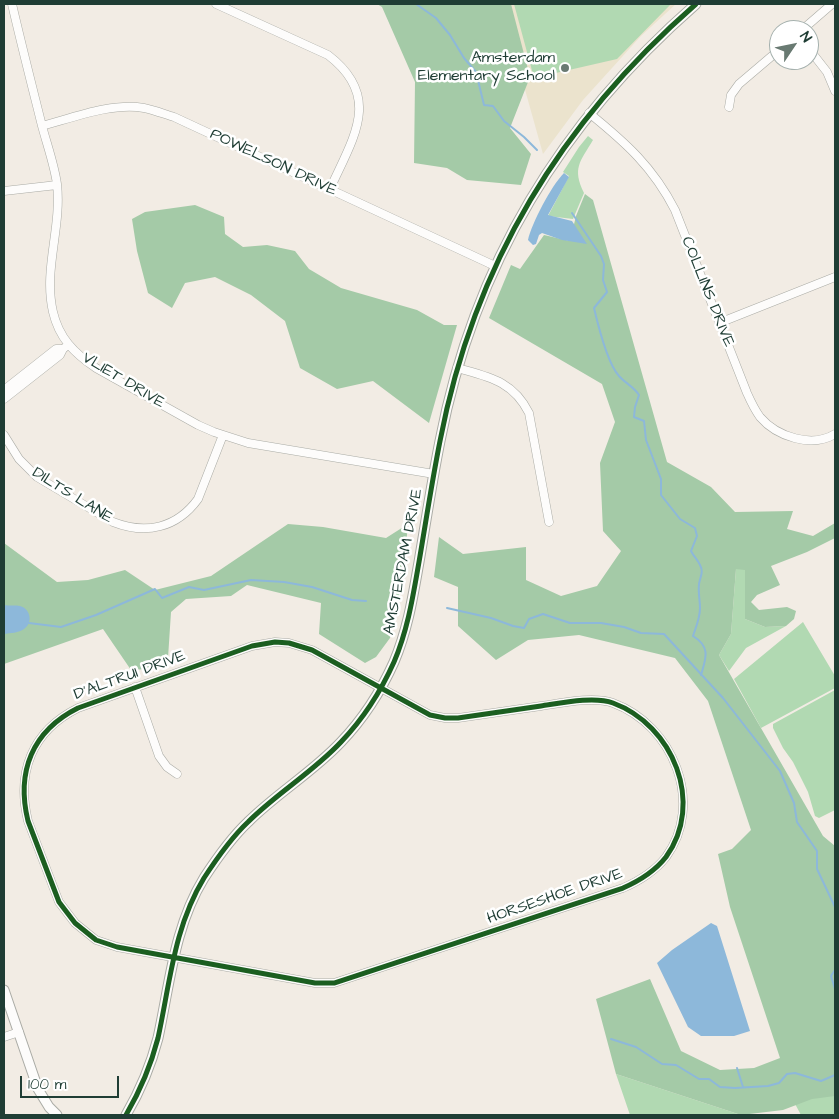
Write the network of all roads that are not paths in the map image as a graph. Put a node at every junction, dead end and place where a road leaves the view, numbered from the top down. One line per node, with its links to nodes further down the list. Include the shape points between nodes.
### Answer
1 (12, 4): 11 (street, VLIET DRIVE)
2 (216, 4): 13 (street, via 328,55 342,65 356,86 360,106 358,123)
3 (696, 4): 10 (street, AMSTERDAM DRIVE, via 665,30)
4 (832, 4): 5 (street)
5 (814, 20)
6 (769, 58): 9 (street, via 739,84 730,95)
7 (819, 62): 8 (street)
8 (835, 90)
9 (729, 107)
10 (589, 113): 15 (street, AMSTERDAM DRIVE, via 534,192); 17 (street, COLLINS DRIVE, via 636,154 667,195)
11 (42, 126): 12 (street, VLIET DRIVE); 13 (street, POWELSON DRIVE, via 107,109 144,108 174,117)
12 (57, 184): 14 (street); 18 (street, VLIET DRIVE, via 58,209 50,296)
13 (330, 189): 15 (street, POWELSON DRIVE)
14 (4, 191)
15 (495, 266): 19 (street, AMSTERDAM DRIVE)
16 (835, 277): 17 (street)
17 (719, 323): 22 (street, COLLINS DRIVE, via 747,394 761,418 774,429 797,438 819,440)
18 (65, 347): 20 (street, via 56,349); 21 (street, via 60,355); 24 (street, VLIET DRIVE, via 198,425)
19 (457, 368): 25 (street, AMSTERDAM DRIVE); 26 (street, via 504,383 524,404 529,413)
20 (4, 390)
21 (4, 399)
22 (835, 434)
23 (4, 435): 24 (street, DILTS LANE, via 18,459 37,477 113,522 142,529 167,524 193,506)
24 (223, 435): 25 (street, VLIET DRIVE, via 258,445)
25 (434, 474): 28 (street, AMSTERDAM DRIVE, via 409,616)
26 (549, 522)
27 (135, 687): 28 (street, D'ALTRUI DRIVE, via 252,646 274,642 312,650); 29 (street, via 159,756); 30 (street, D'ALTRUI DRIVE, via 78,708 51,726 29,758 24,782 25,808 54,890 66,914 85,932 106,944)
28 (381, 688): 30 (street, AMSTERDAM DRIVE, via 341,742 246,823 218,856 194,898); 30 (street, HORSESHOE DRIVE, via 430,715 445,718 574,701 602,700 626,708 654,729 674,762 680,780 682,806 675,842 656,868 628,886 343,981 315,984)
29 (177, 774)
30 (173, 958): 35 (street, AMSTERDAM DRIVE, via 154,1052)
31 (4, 990): 32 (street)
32 (19, 1032): 33 (street); 34 (street, via 38,1090)
33 (4, 1037)
34 (57, 1115)
35 (126, 1115)

